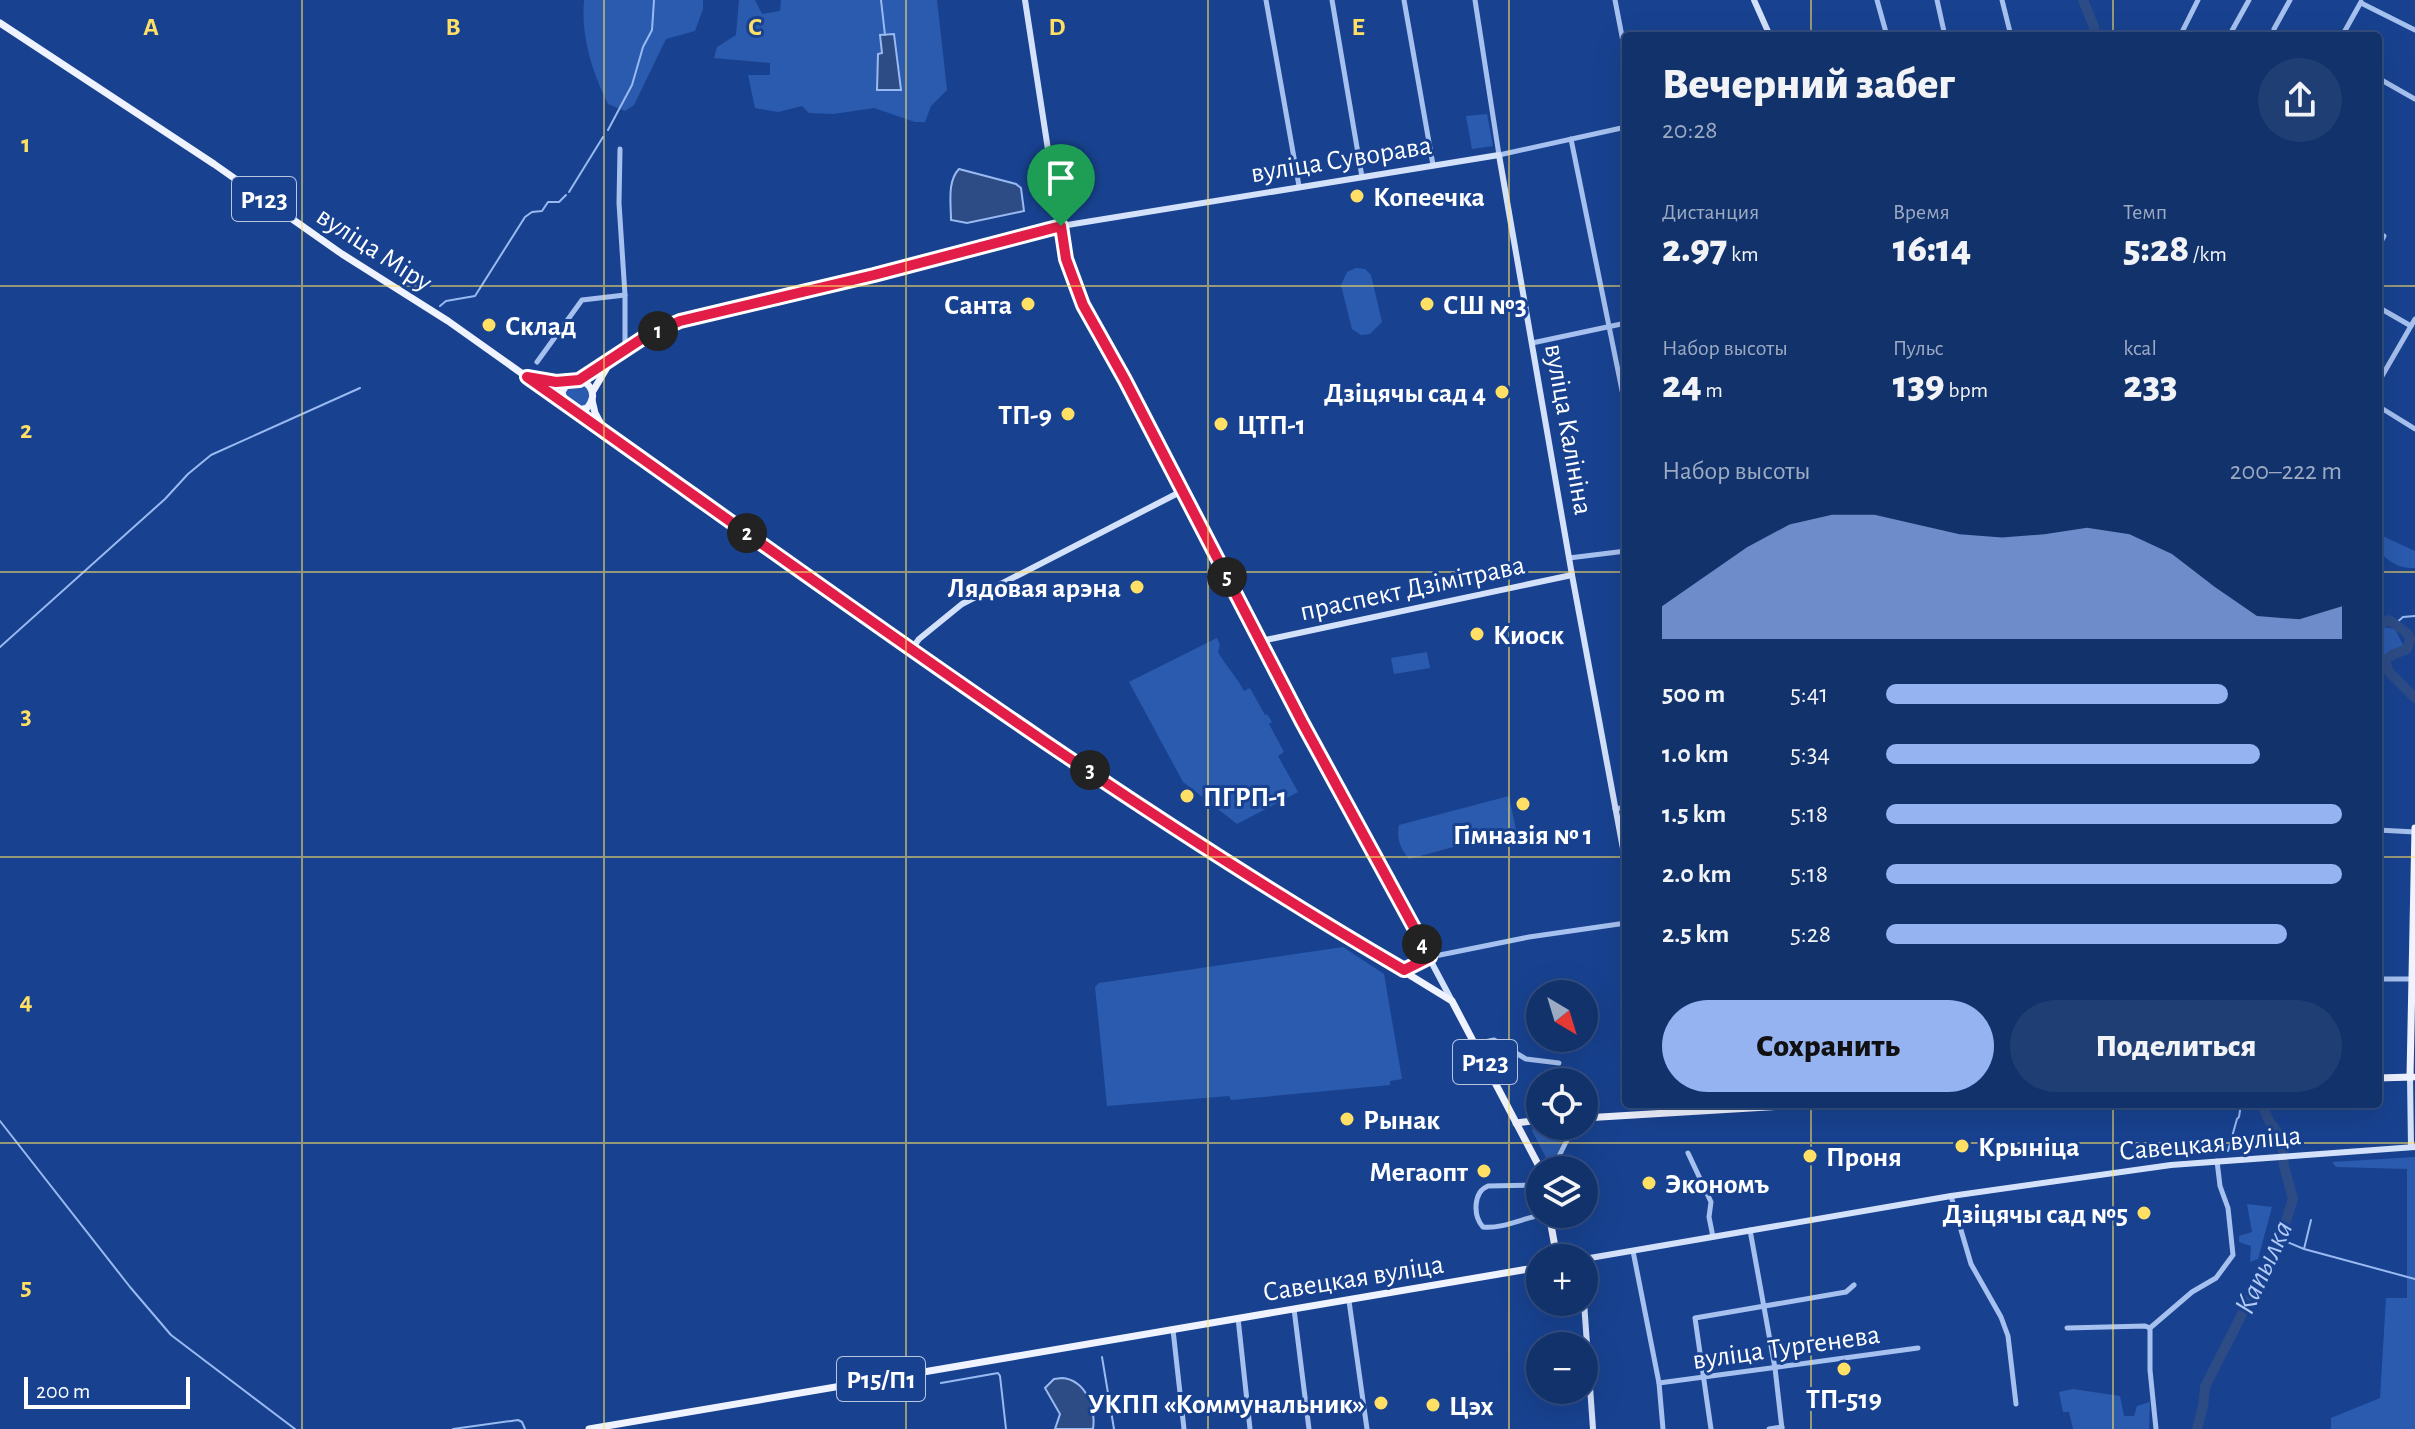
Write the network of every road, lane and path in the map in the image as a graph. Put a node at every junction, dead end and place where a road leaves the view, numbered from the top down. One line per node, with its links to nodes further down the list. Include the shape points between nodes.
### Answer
1 (1025, 0): 35 (main road)
2 (1266, 0): 34 (street)
3 (1332, 0): 33 (street)
4 (1404, 0): 32 (street)
5 (1475, 0): 31 (street, вуліца Калініна)
6 (1615, 0): 25 (street)
7 (1754, 0): 18 (main road)
8 (1877, 0): 19 (street)
9 (1937, 0): 20 (street)
10 (2002, 0): 21 (street)
11 (2198, 0): 22 (street)
12 (2249, 0): 23 (street)
13 (2290, 0): 16 (street)
14 (2362, 2): 17 (street); 24 (street)
15 (0, 23): 47 (main road, вуліца Міру / Р123)
16 (2274, 29)
17 (2415, 30)
18 (1768, 32)
19 (1886, 32)
20 (1944, 32)
21 (2010, 32)
22 (2182, 32)
23 (2231, 32)
24 (2344, 32)
25 (1622, 36)
26 (2382, 80): 27 (street)
27 (2415, 99)
28 (1622, 128): 29 (street, вуліца Суворава)
29 (1571, 139): 31 (street, вуліца Суворава); 41 (street)
30 (620, 149): 36 (street)
31 (1499, 155): 32 (main road, вуліца Суворава); 42 (main road, вуліца Калініна)
32 (1433, 165): 33 (main road, вуліца Суворава)
33 (1362, 177): 34 (main road, вуліца Суворава)
34 (1299, 186): 35 (main road, вуліца Суворава)
35 (1061, 226): 43 (main road, via 680,321); 55 (main road, via 1066,259 1083,305)
36 (625, 295): 43 (street); 45 (street, via 582,300)
37 (2382, 309): 40 (street)
38 (2415, 319): 40 (street)
39 (1622, 324): 41 (street)
40 (2411, 326): 46 (street)
41 (1608, 327): 42 (street); 49 (street)
42 (1532, 343): 57 (main road, вуліца Калініна)
43 (625, 350): 44 (main road)
44 (613, 359): 48 (main road); 50 (main road)
45 (537, 362)
46 (2382, 376)
47 (527, 377): 48 (main road); 51 (main road, вуліца Міру / Р123)
48 (575, 381): 50 (main road, via 588,384); 51 (main road, via 562,392)
49 (1622, 392)
50 (592, 396): 51 (main road, via 583,410); 54 (main road)
51 (570, 407): 54 (main road, Р123)
52 (2382, 408): 53 (street)
53 (2415, 429)
54 (607, 434): 60 (main road, Р123)
55 (1182, 491): 59 (main road); 60 (main road, via 962,604)
56 (1622, 551): 57 (street)
57 (1569, 558): 58 (main road, вуліца Калініна)
58 (1572, 575): 59 (main road, праспект Дзімітрава); 62 (main road, вуліца Калініна)
59 (1261, 641): 67 (main road)
60 (911, 650): 68 (main road, Р123, via 1235,868)
61 (1622, 808): 62 (street)
62 (1615, 809): 65 (main road, вуліца Калініна)
63 (2382, 830): 64 (street)
64 (2415, 831): 70 (main road)
65 (1622, 845)
66 (1622, 924): 67 (street)
67 (1430, 957): 68 (main road); 71 (main road)
68 (1404, 970): 71 (main road, Р123)
69 (2382, 979): 70 (street)
70 (2414, 979): 74 (main road)
71 (1452, 1001): 72 (main road, Р123)
72 (1475, 1044): 73 (street, via 1494,1040 1526,1059); 79 (main road, Р123)
73 (1559, 1063)
74 (2413, 1077): 75 (main road); 80 (main road)
75 (2382, 1078)
76 (1712, 1108): 77 (main road)
77 (1598, 1117)
78 (1526, 1122): 79 (main road, Р123)
79 (1516, 1123): 82 (main road)
80 (2413, 1147): 83 (main road, Савецкая вуліца)
81 (1688, 1153): 88 (street, via 1711,1202)
82 (1534, 1156)
83 (2217, 1161): 85 (main road, Савецкая вуліца); 99 (street, via 2233,1255 2216,1278)
84 (1526, 1185): 86 (street, via 1488,1186 1477,1194 1483,1227)
85 (1951, 1196): 87 (main road, Савецкая вуліца); 105 (street, via 1971,1264 2008,1336)
86 (1526, 1217)
87 (1750, 1230): 88 (main road, Савецкая вуліца); 94 (street)
88 (1713, 1237): 89 (main road, Савецкая вуліца)
89 (1633, 1251): 90 (main road, Савецкая вуліца); 104 (street)
90 (1598, 1257)
91 (1526, 1269): 93 (main road, Савецкая вуліца / Р15/П1)
92 (1854, 1285): 94 (street, via 1846,1292)
93 (1349, 1301): 95 (main road, Савецкая вуліца / Р15/П1); 111 (street)
94 (1764, 1308): 102 (street); 103 (street, via 1695,1318)
95 (1294, 1309): 97 (main road, Савецкая вуліца / Р15/П1); 110 (street)
96 (1585, 1316): 112 (main road)
97 (1238, 1318): 100 (main road, Савецкая вуліца / Р15/П1); 109 (street)
98 (2067, 1328): 99 (street)
99 (2150, 1328): 116 (street)
100 (1173, 1330): 107 (main road, Р15/П1); 108 (street)
101 (1918, 1348): 102 (street, вуліца Тургенева)
102 (1775, 1368): 103 (street, вуліца Тургенева); 106 (street)
103 (1705, 1377): 104 (street, вуліца Тургенева); 114 (street)
104 (1659, 1383): 113 (street)
105 (2016, 1404)
106 (1782, 1428): 115 (street)
107 (589, 1429)
108 (1184, 1429)
109 (1250, 1429)
110 (1309, 1429)
111 (1367, 1429)
112 (1593, 1429)
113 (1663, 1429)
114 (1711, 1429)
115 (1769, 1429)
116 (2156, 1429)

